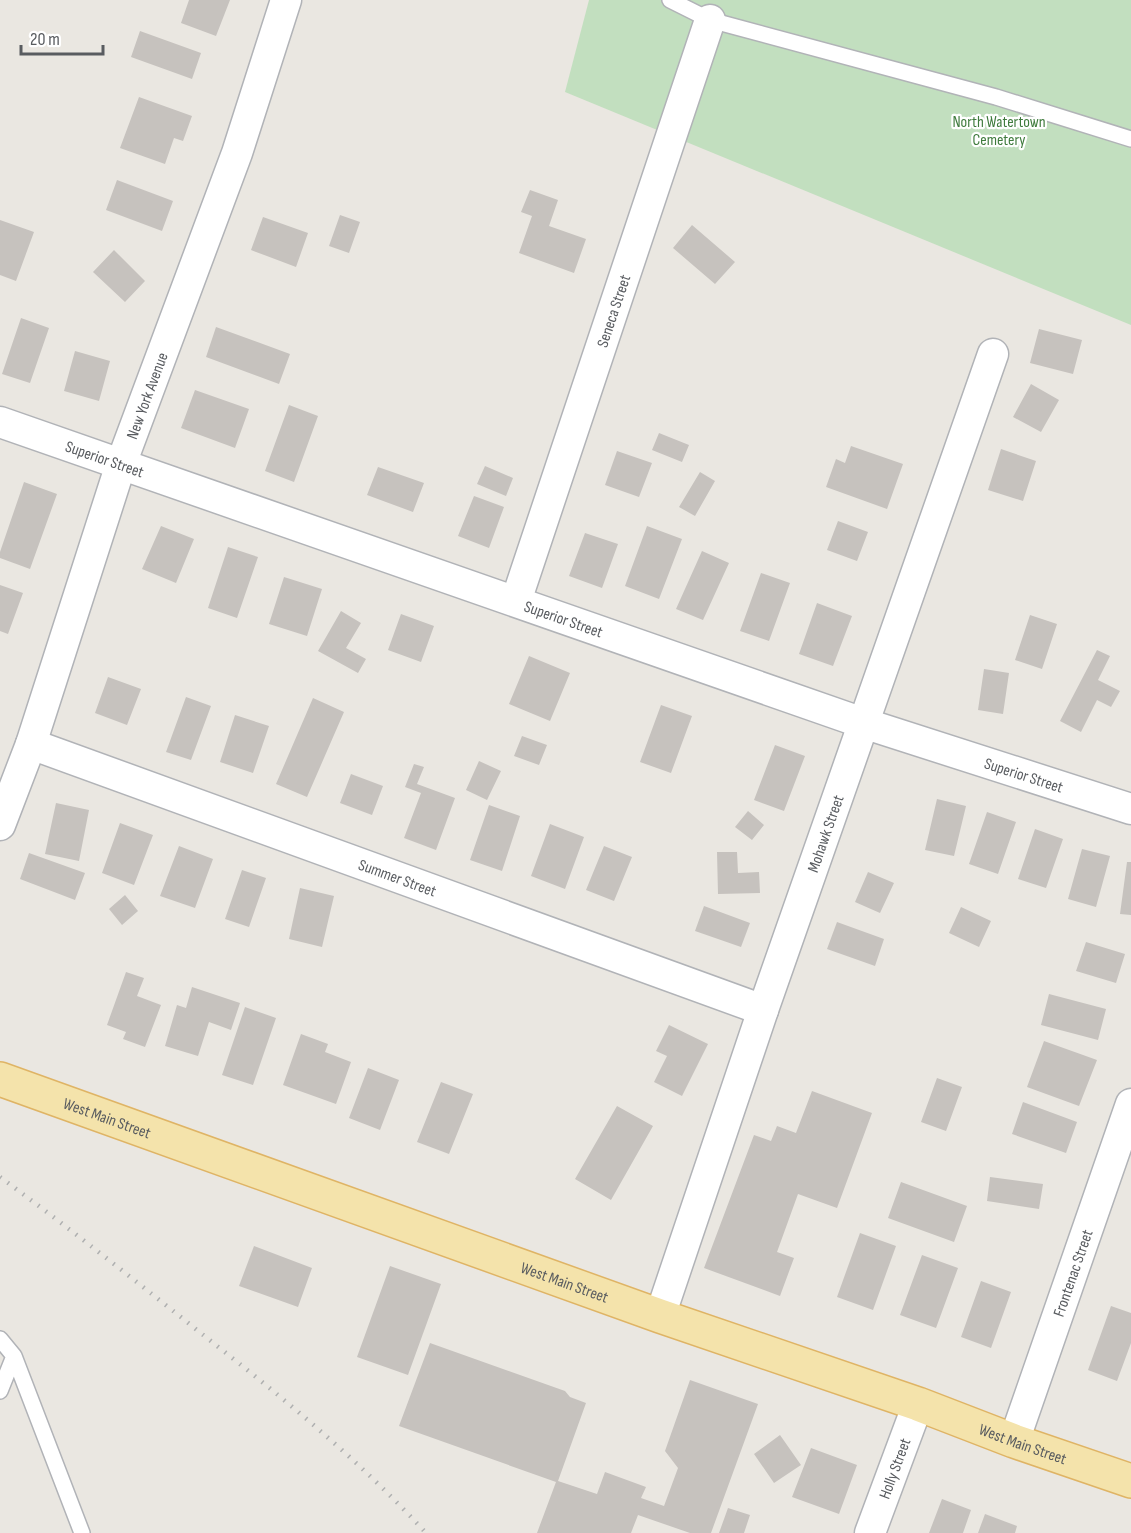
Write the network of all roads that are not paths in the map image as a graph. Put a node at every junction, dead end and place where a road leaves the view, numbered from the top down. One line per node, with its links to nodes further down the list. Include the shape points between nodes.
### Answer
1 (286, 0): 7 (street, New York Avenue, via 237,153)
2 (670, 0): 3 (lane)
3 (710, 20): 4 (lane, via 996,97); 8 (street, Seneca Street)
4 (1131, 139)
5 (993, 354): 9 (street, Mohawk Street)
6 (0, 422): 7 (street, Superior Street)
7 (121, 464): 8 (street, Superior Street); 10 (street, New York Avenue)
8 (516, 601): 9 (street, Superior Street)
9 (863, 723): 11 (street, Superior Street); 13 (street, Mohawk Street)
10 (31, 744): 12 (street, New York Avenue); 13 (street, Summer Street)
11 (1131, 808)
12 (0, 825)
13 (763, 1010): 16 (street, Mohawk Street)
14 (0, 1079): 16 (main road, West Main Street)
15 (1131, 1104): 21 (street, Frontenac Street)
16 (660, 1316): 20 (main road, West Main Street)
17 (0, 1339): 18 (lane)
18 (14, 1356): 19 (lane); 23 (lane)
19 (0, 1391)
20 (918, 1404): 21 (main road, West Main Street); 24 (street, Holly Street)
21 (1014, 1441): 22 (main road, West Main Street)
22 (1131, 1481)
23 (82, 1533)
24 (870, 1533)

